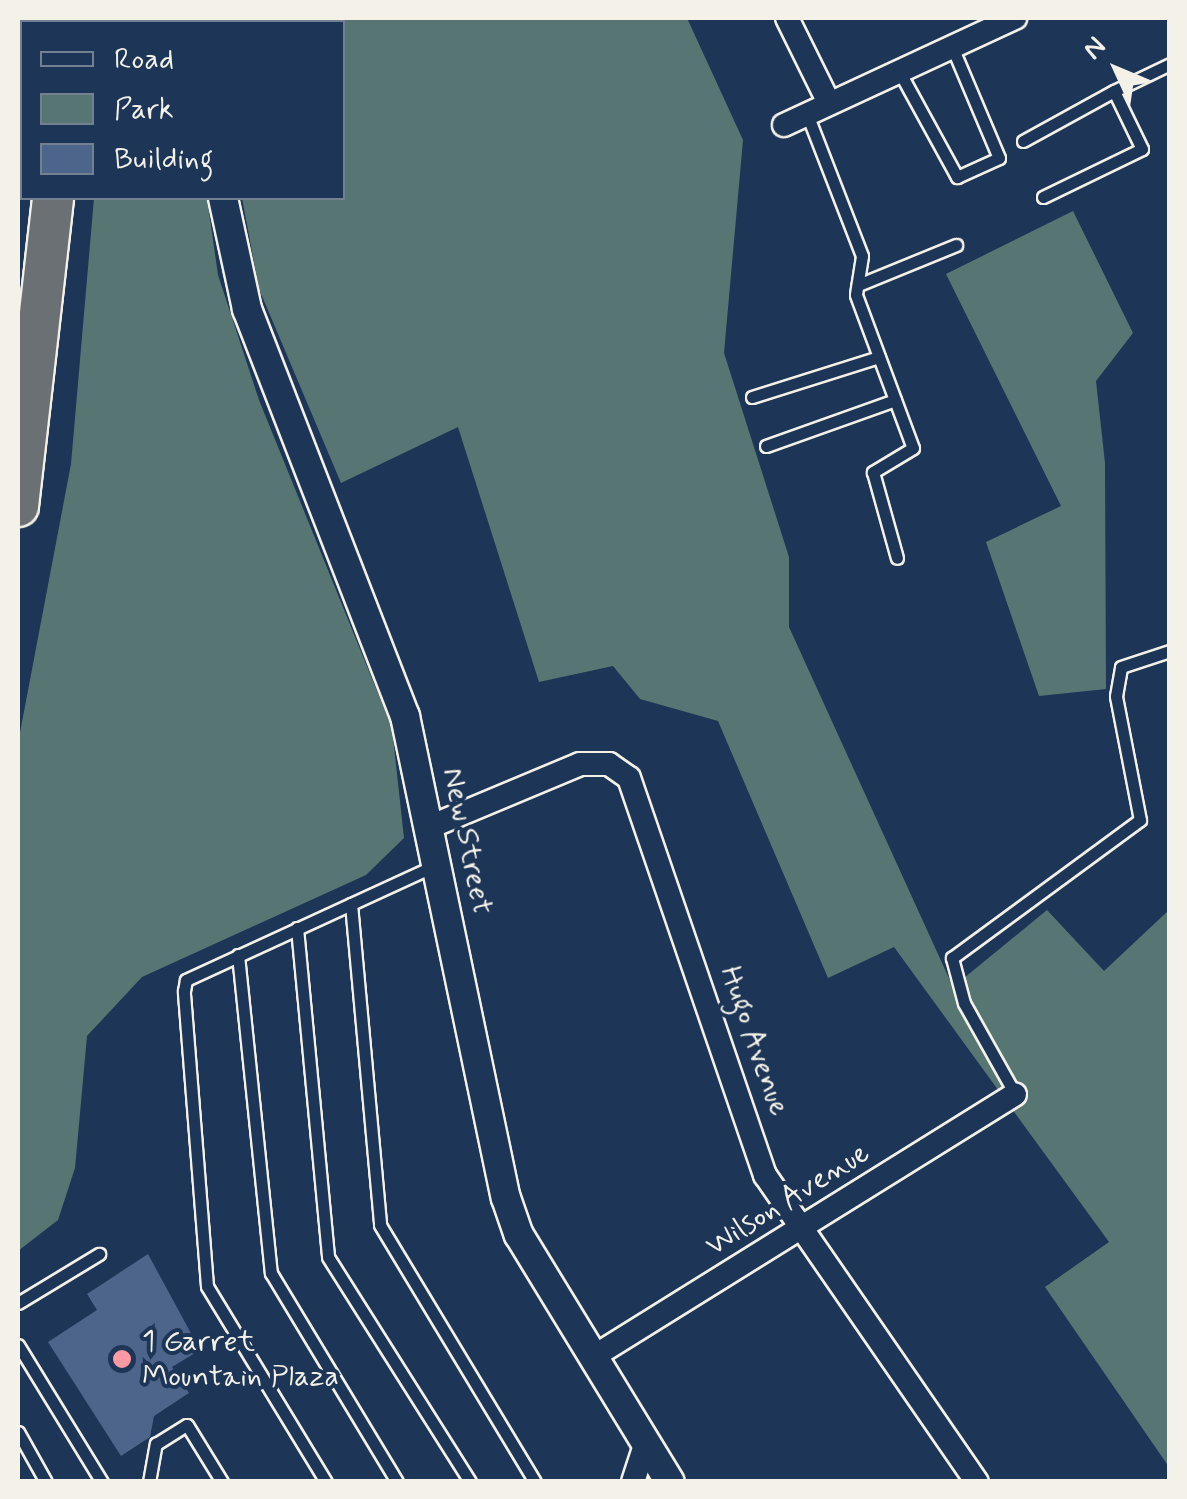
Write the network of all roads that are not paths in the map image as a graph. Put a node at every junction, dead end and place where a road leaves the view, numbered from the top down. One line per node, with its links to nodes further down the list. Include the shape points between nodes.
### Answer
1 (787, 18): 7 (street)
2 (1015, 18): 3 (street)
3 (952, 47): 5 (street); 5 (lane, via 999,158 958,177)
4 (1170, 64): 6 (lane)
5 (899, 71): 7 (street)
6 (1114, 92): 10 (lane); 11 (lane, via 1142,148)
7 (829, 103): 8 (street)
8 (807, 114): 9 (street); 15 (lane, via 862,256)
9 (784, 125)
10 (1023, 141)
11 (1043, 196)
12 (54, 200): 20 (highway)
13 (224, 200): 23 (street, New Street, via 247,309 405,716)
14 (956, 246): 15 (lane)
15 (858, 285): 16 (lane)
16 (879, 357): 17 (lane); 18 (lane)
17 (752, 397)
18 (895, 400): 19 (lane); 21 (lane, via 913,448 873,472)
19 (766, 446)
20 (18, 506)
21 (897, 558)
22 (1170, 650): 28 (lane, via 1121,668 1116,696 1140,820 952,958 964,1003)
23 (432, 826): 24 (street, New Street); 29 (street, Hugo Avenue, via 580,764 609,764 629,778 765,1174)
24 (439, 864): 25 (lane); 33 (street, New Street, via 506,1198 519,1236)
25 (351, 904): 26 (lane); 43 (lane, via 380,1225)
26 (297, 928): 27 (lane); 42 (lane, via 328,1257)
27 (238, 955): 40 (lane, via 186,980 184,991 206,1286); 41 (lane, via 270,1274)
28 (1015, 1094): 29 (street, Wilson Avenue)
29 (801, 1228): 33 (street, Wilson Avenue); 46 (street, Hugo Avenue)
30 (100, 1254): 31 (lane)
31 (18, 1303)
32 (18, 1346): 37 (lane)
33 (593, 1357): 35 (street, New Street)
34 (18, 1432): 36 (lane)
35 (646, 1442): 44 (street); 45 (street, New Street)
36 (46, 1482)
37 (102, 1482)
38 (149, 1482): 39 (lane, via 156,1444 187,1425)
39 (222, 1482)
40 (326, 1482)
41 (396, 1482)
42 (470, 1482)
43 (535, 1482)
44 (634, 1482)
45 (670, 1482)
46 (977, 1482)

